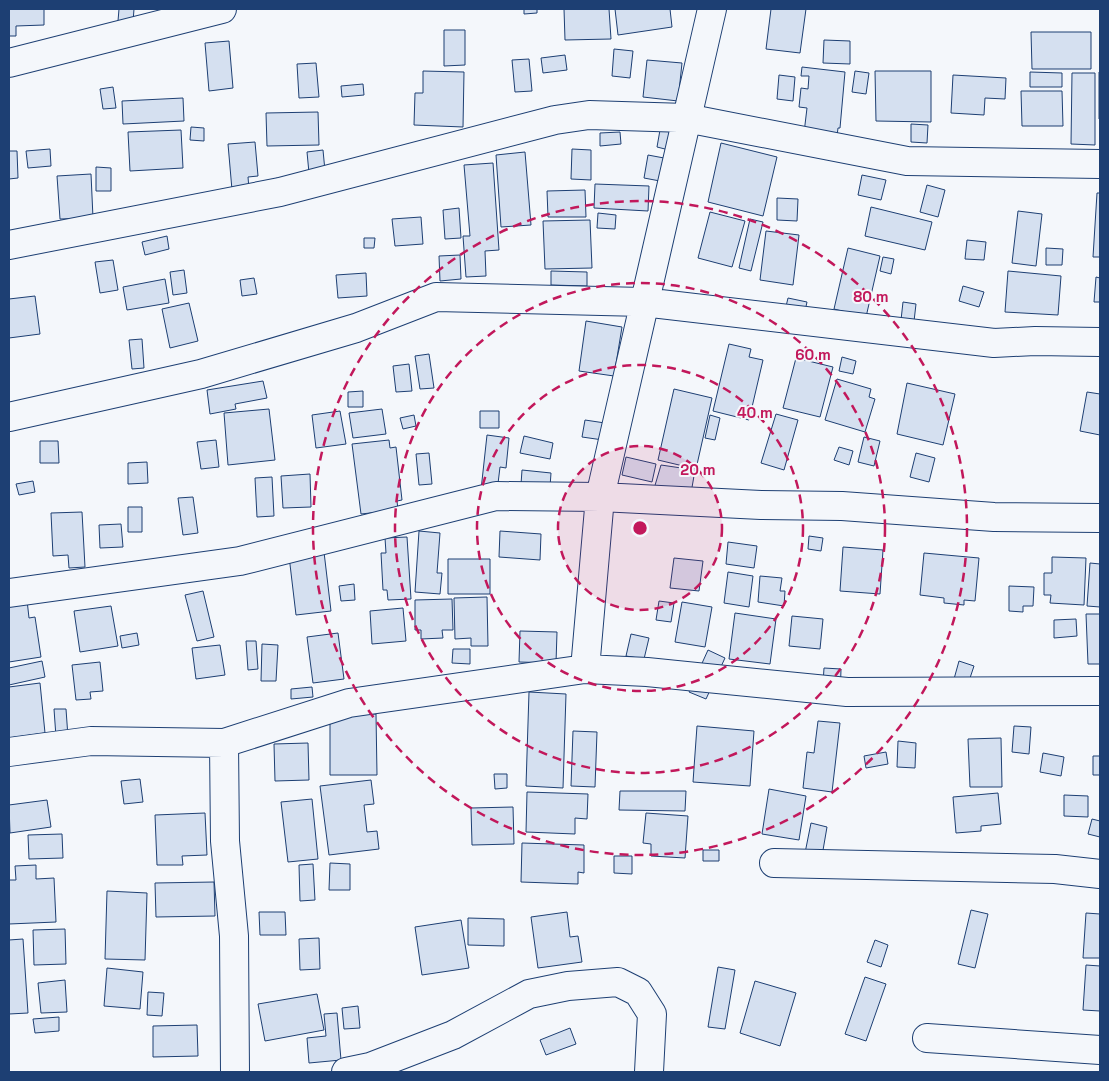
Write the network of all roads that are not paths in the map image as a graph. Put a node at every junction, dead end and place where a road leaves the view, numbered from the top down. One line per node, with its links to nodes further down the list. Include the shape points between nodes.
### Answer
1 (222, 9): 3 (street)
2 (712, 9): 4 (street)
3 (9, 62)
4 (686, 118): 5 (street, via 907,161); 6 (street, via 590,114 555,120 280,192); 7 (street)
5 (1100, 164)
6 (9, 245)
7 (643, 302): 8 (street, via 994,343); 9 (street, via 436,297 356,328 201,374); 10 (street)
8 (1100, 342)
9 (9, 417)
10 (600, 497): 11 (street, via 761,506 842,506 994,517); 12 (street, via 496,496 240,562); 13 (street)
11 (1100, 518)
12 (9, 593)
13 (585, 669): 14 (street, via 847,692); 15 (street, via 349,703)
14 (1100, 691)
15 (224, 743): 16 (street, via 91,741); 21 (street, via 225,841 234,936)
16 (9, 752)
17 (774, 863): 18 (street, via 1055,869)
18 (1100, 874)
19 (927, 1038): 20 (street)
20 (1100, 1050)
21 (235, 1072)
22 (346, 1072): 23 (street, via 370,1067 453,1035 529,994 568,986 618,982 638,992 652,1014)
23 (649, 1072)

